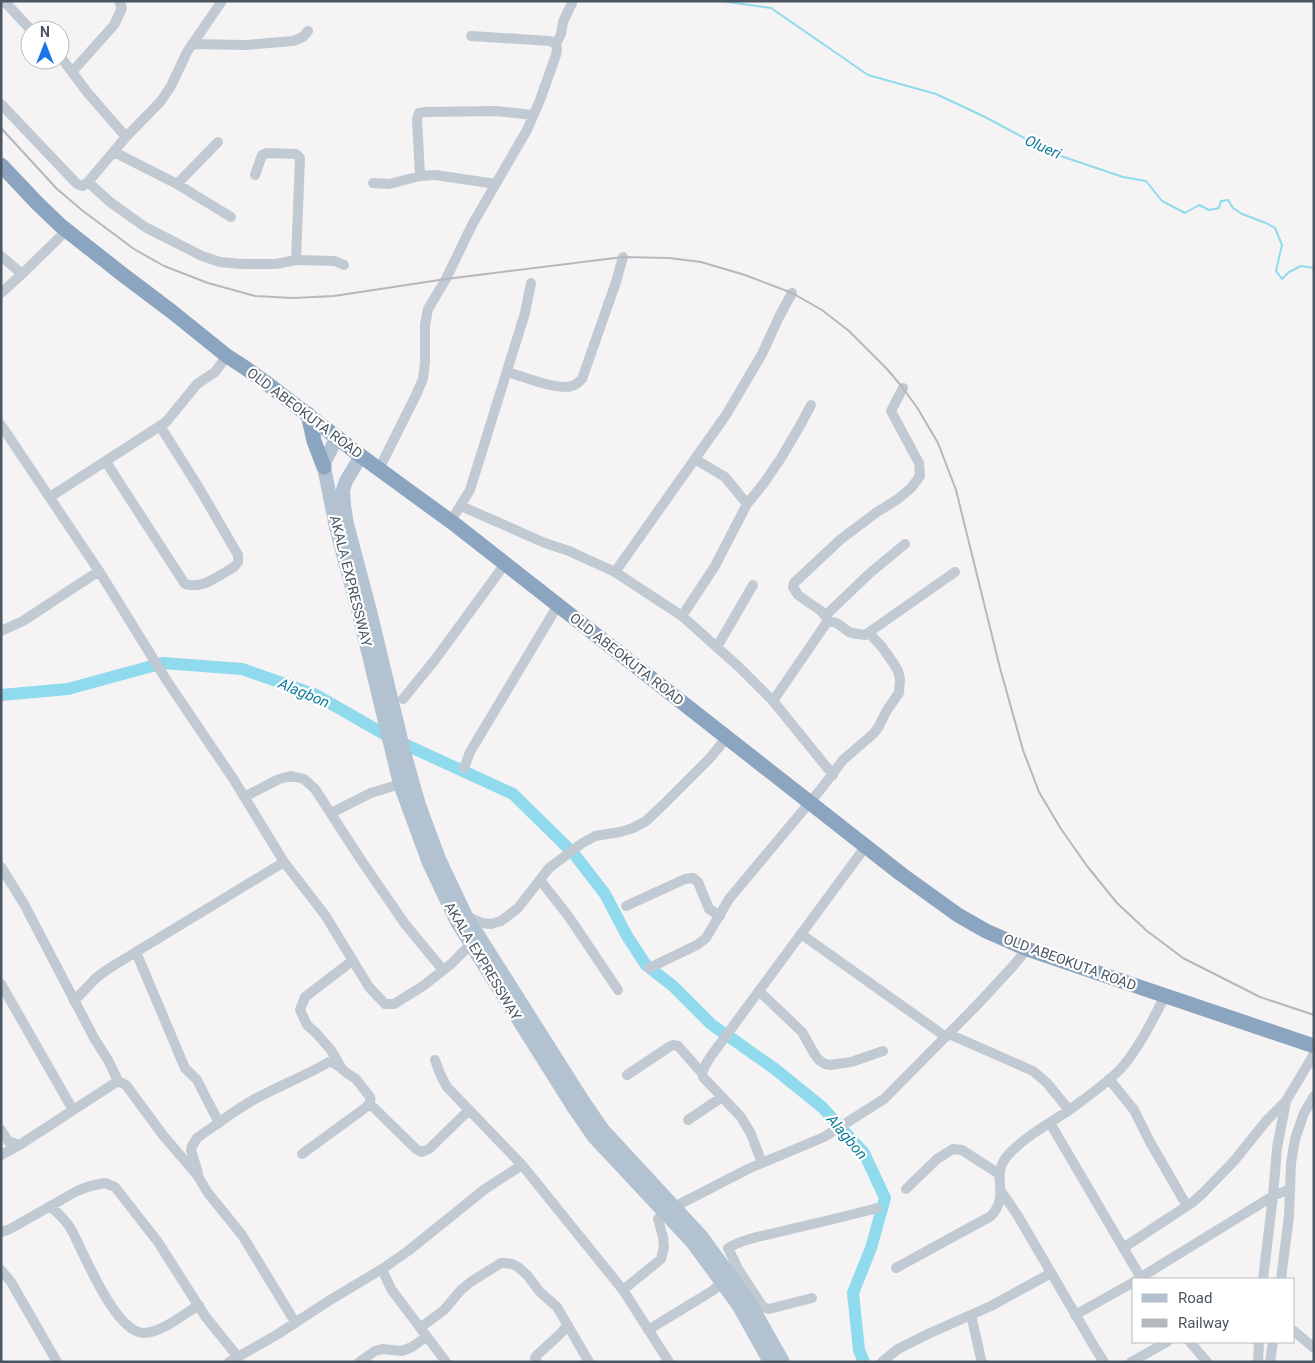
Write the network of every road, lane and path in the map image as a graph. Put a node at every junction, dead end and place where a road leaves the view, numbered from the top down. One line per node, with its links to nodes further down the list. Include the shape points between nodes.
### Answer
1 (4, 1): 5 (street)
2 (119, 1): 11 (street, via 122,8 114,24)
3 (222, 1): 8 (street)
4 (572, 4): 9 (street)
5 (21, 20)
6 (308, 31): 8 (street, via 293,41 246,45)
7 (471, 36): 9 (street)
8 (192, 44): 14 (street, via 161,101)
9 (556, 44): 13 (street, via 556,55)
10 (70, 69): 11 (street)
11 (72, 72): 14 (street)
12 (1, 104): 20 (street, via 77,184 83,186)
13 (533, 115): 19 (street, via 496,111 419,113); 23 (street)
14 (126, 137): 16 (street)
15 (218, 142): 21 (street)
16 (114, 152): 20 (street); 21 (street)
17 (1, 166): 25 (highway, OLD ABEOKUTA ROAD)
18 (255, 175): 28 (street, via 262,155 296,154 300,158)
19 (420, 176): 22 (street, via 389,184); 23 (street, via 450,176)
20 (88, 182): 28 (street, via 145,227 202,256 242,264 276,264)
21 (177, 184): 24 (street)
22 (372, 184)
23 (496, 184): 46 (street, via 428,310 423,379)
24 (230, 217)
25 (67, 230): 30 (street); 34 (highway, OLD ABEOKUTA ROAD)
26 (1, 256): 30 (street)
27 (623, 256): 35 (street, via 578,384 554,386)
28 (296, 260): 29 (street, via 334,261)
29 (344, 265)
30 (22, 274): 32 (street)
31 (531, 283): 35 (street)
32 (1, 293)
33 (792, 293): 43 (street, via 762,354)
34 (227, 356): 38 (highway, OLD ABEOKUTA ROAD); 40 (street)
35 (508, 372): 49 (street, via 470,490)
36 (903, 388): 59 (street, via 892,411 919,463 920,476 905,493 841,539 794,584 798,595)
37 (811, 405): 48 (street, via 781,458)
38 (308, 414): 41 (highway, OLD ABEOKUTA ROAD); 45 (highway)
39 (1, 425): 47 (street)
40 (160, 426): 44 (street); 44 (street, via 238,555 234,566 200,585 185,584)
41 (337, 437): 42 (highway, OLD ABEOKUTA ROAD); 45 (main road)
42 (361, 456): 46 (highway, OLD ABEOKUTA ROAD); 65 (main road, AKALA EXPRESSWAY, via 346,481 344,506 370,611)
43 (695, 460): 48 (street, via 725,477); 54 (street)
44 (106, 462): 47 (street)
45 (324, 467): 65 (main road, AKALA EXPRESSWAY, via 336,527)
46 (379, 469): 50 (highway, OLD ABEOKUTA ROAD)
47 (50, 496): 53 (street)
48 (747, 504): 58 (street, via 715,566)
49 (461, 506): 50 (street); 54 (street)
50 (451, 521): 52 (highway, OLD ABEOKUTA ROAD)
51 (905, 544): 59 (street, via 870,573)
52 (505, 564): 57 (highway, OLD ABEOKUTA ROAD); 63 (street)
53 (99, 571): 60 (street, via 23,621); 71 (street)
54 (615, 572): 58 (street)
55 (955, 572): 61 (street)
56 (753, 585): 62 (street)
57 (558, 605): 66 (highway, OLD ABEOKUTA ROAD); 68 (street, via 470,752)
58 (682, 616): 62 (street)
59 (827, 618): 61 (street, via 849,632); 64 (street)
60 (1, 631)
61 (869, 633): 69 (street, via 898,671 899,693 874,734 844,760)
62 (717, 647): 64 (street)
63 (403, 699)
64 (773, 701): 69 (street)
65 (393, 728): 67 (main road, AKALA EXPRESSWAY)
66 (727, 738): 72 (highway, OLD ABEOKUTA ROAD); 77 (street, via 646,820 634,828 595,836 549,868)
67 (399, 753): 70 (main road, AKALA EXPRESSWAY); 80 (main road, AKALA EXPRESSWAY)
68 (464, 768)
69 (833, 775): 72 (street)
70 (400, 784): 73 (street, via 371,793); 80 (main road, AKALA EXPRESSWAY, via 429,863)
71 (244, 797): 73 (street, via 279,779 298,777 316,789); 75 (street)
72 (810, 802): 74 (highway, OLD ABEOKUTA ROAD); 79 (street, via 728,900)
73 (331, 813): 87 (street, via 405,924)
74 (866, 846): 81 (street); 83 (highway, OLD ABEOKUTA ROAD, via 958,915)
75 (284, 862): 84 (street); 85 (street, via 325,915)
76 (1, 867): 92 (street)
77 (540, 880): 80 (street, via 518,908 501,921 491,924); 89 (street)
78 (626, 906): 79 (street, via 693,878 698,882 709,909)
79 (720, 916): 86 (street, via 703,941)
80 (462, 919): 82 (main road, AKALA EXPRESSWAY); 129 (main road, AKALA EXPRESSWAY, via 603,1130)
81 (801, 934): 90 (street); 93 (street)
82 (470, 944): 87 (street); 129 (main road, AKALA EXPRESSWAY, via 594,1137)
83 (1027, 949): 91 (highway, OLD ABEOKUTA ROAD); 93 (street)
84 (136, 952): 92 (street, via 96,978); 111 (street, via 185,1068 196,1080)
85 (352, 960): 87 (street, via 369,987 385,1004 394,1004); 98 (street, via 305,997 300,1010 307,1025 331,1050)
86 (649, 968)
87 (443, 970)
88 (1, 984): 107 (street)
89 (618, 990)
90 (759, 991): 95 (street, via 802,1032 815,1055 825,1064 851,1062); 99 (street)
91 (1165, 996): 94 (highway, OLD ABEOKUTA ROAD); 101 (street, via 1134,1051)
92 (74, 1001): 102 (street)
93 (947, 1035): 109 (street, via 1033,1071); 118 (street, via 884,1099 824,1137)
94 (1314, 1046)
95 (882, 1051)
96 (1314, 1054): 105 (street)
97 (436, 1060): 108 (street, via 447,1087)
98 (342, 1069): 106 (street, via 356,1079 370,1097); 111 (street, via 329,1062 253,1100)
99 (702, 1073): 100 (street, via 678,1046 673,1045); 104 (street)
100 (627, 1075)
101 (1109, 1079): 109 (street); 127 (street, via 1134,1110)
102 (118, 1081): 107 (street); 121 (street, via 126,1084)
103 (1314, 1096): 123 (street, via 1295,1139)
104 (722, 1097): 110 (street); 118 (street, via 741,1117)
105 (1286, 1101): 125 (street, via 1276,1148); 127 (street, via 1217,1180)
106 (370, 1104): 108 (street, via 422,1152); 117 (street)
107 (73, 1110): 115 (street)
108 (470, 1110): 119 (street)
109 (1069, 1110): 112 (street)
110 (688, 1120)
111 (218, 1123): 121 (street, via 197,1138 192,1146)
112 (1050, 1123): 120 (street, via 1008,1154); 132 (street)
113 (1, 1130): 114 (street)
114 (8, 1141): 115 (street); 116 (street)
115 (18, 1145): 116 (street)
116 (4, 1154)
117 (302, 1154)
118 (762, 1163): 129 (street)
119 (522, 1165): 135 (street, via 485,1189); 144 (street)
120 (999, 1174): 122 (street, via 962,1150 953,1149 937,1159); 124 (street)
121 (200, 1179): 149 (street, via 242,1235)
122 (906, 1189)
123 (1290, 1189): 125 (street); 141 (street)
124 (1001, 1191): 134 (street, via 999,1206 991,1216); 137 (street)
125 (1273, 1196): 139 (street); 140 (street)
126 (50, 1206): 130 (street); 146 (street, via 90,1186 105,1184 115,1187 158,1242); 146 (street, via 70,1228 116,1314 131,1329 144,1333 161,1329)
127 (1187, 1206): 132 (street)
128 (876, 1208): 131 (street, via 742,1241)
129 (669, 1210): 133 (main road, AKALA EXPRESSWAY, via 701,1236); 142 (main road, AKALA EXPRESSWAY); 144 (street, via 658,1219 664,1248 661,1259)
130 (1, 1232)
131 (728, 1248): 133 (street); 145 (street, via 763,1307 769,1309)
132 (1122, 1248): 138 (street)
133 (714, 1254): 167 (main road, AKALA EXPRESSWAY, via 748,1300)
134 (896, 1268)
135 (382, 1269): 149 (street); 153 (street, via 391,1289)
136 (1, 1270): 160 (street)
137 (1051, 1273): 147 (street); 148 (street)
138 (1136, 1278)
139 (1140, 1278)
140 (1263, 1278)
141 (1281, 1278)
142 (722, 1283): 151 (street); 166 (main road, AKALA EXPRESSWAY)
143 (1132, 1283): 148 (street)
144 (623, 1290): 151 (street)
145 (812, 1298)
146 (199, 1305): 159 (street)
147 (971, 1315): 168 (street, via 898,1349); 169 (street)
148 (1075, 1315): 170 (street)
149 (295, 1322): 159 (street)
150 (568, 1326): 153 (street, via 557,1307 527,1275 518,1266 506,1262 461,1290); 163 (street, via 537,1355); 164 (street)
151 (648, 1330): 165 (street)
152 (1295, 1332): 158 (street)
153 (423, 1333): 161 (street, via 412,1347 375,1351); 162 (street)
154 (1165, 1343): 171 (street)
155 (1191, 1343): 172 (street)
156 (1259, 1343): 173 (street)
157 (1273, 1343): 174 (street)
158 (1314, 1348)
159 (233, 1359)
160 (57, 1362)
161 (360, 1362)
162 (446, 1362)
163 (537, 1362)
164 (589, 1362)
165 (669, 1362)
166 (770, 1362)
167 (783, 1362)
168 (882, 1362)
169 (982, 1362)
170 (1104, 1362)
171 (1131, 1362)
172 (1208, 1362)
173 (1258, 1362)
174 (1270, 1362)

